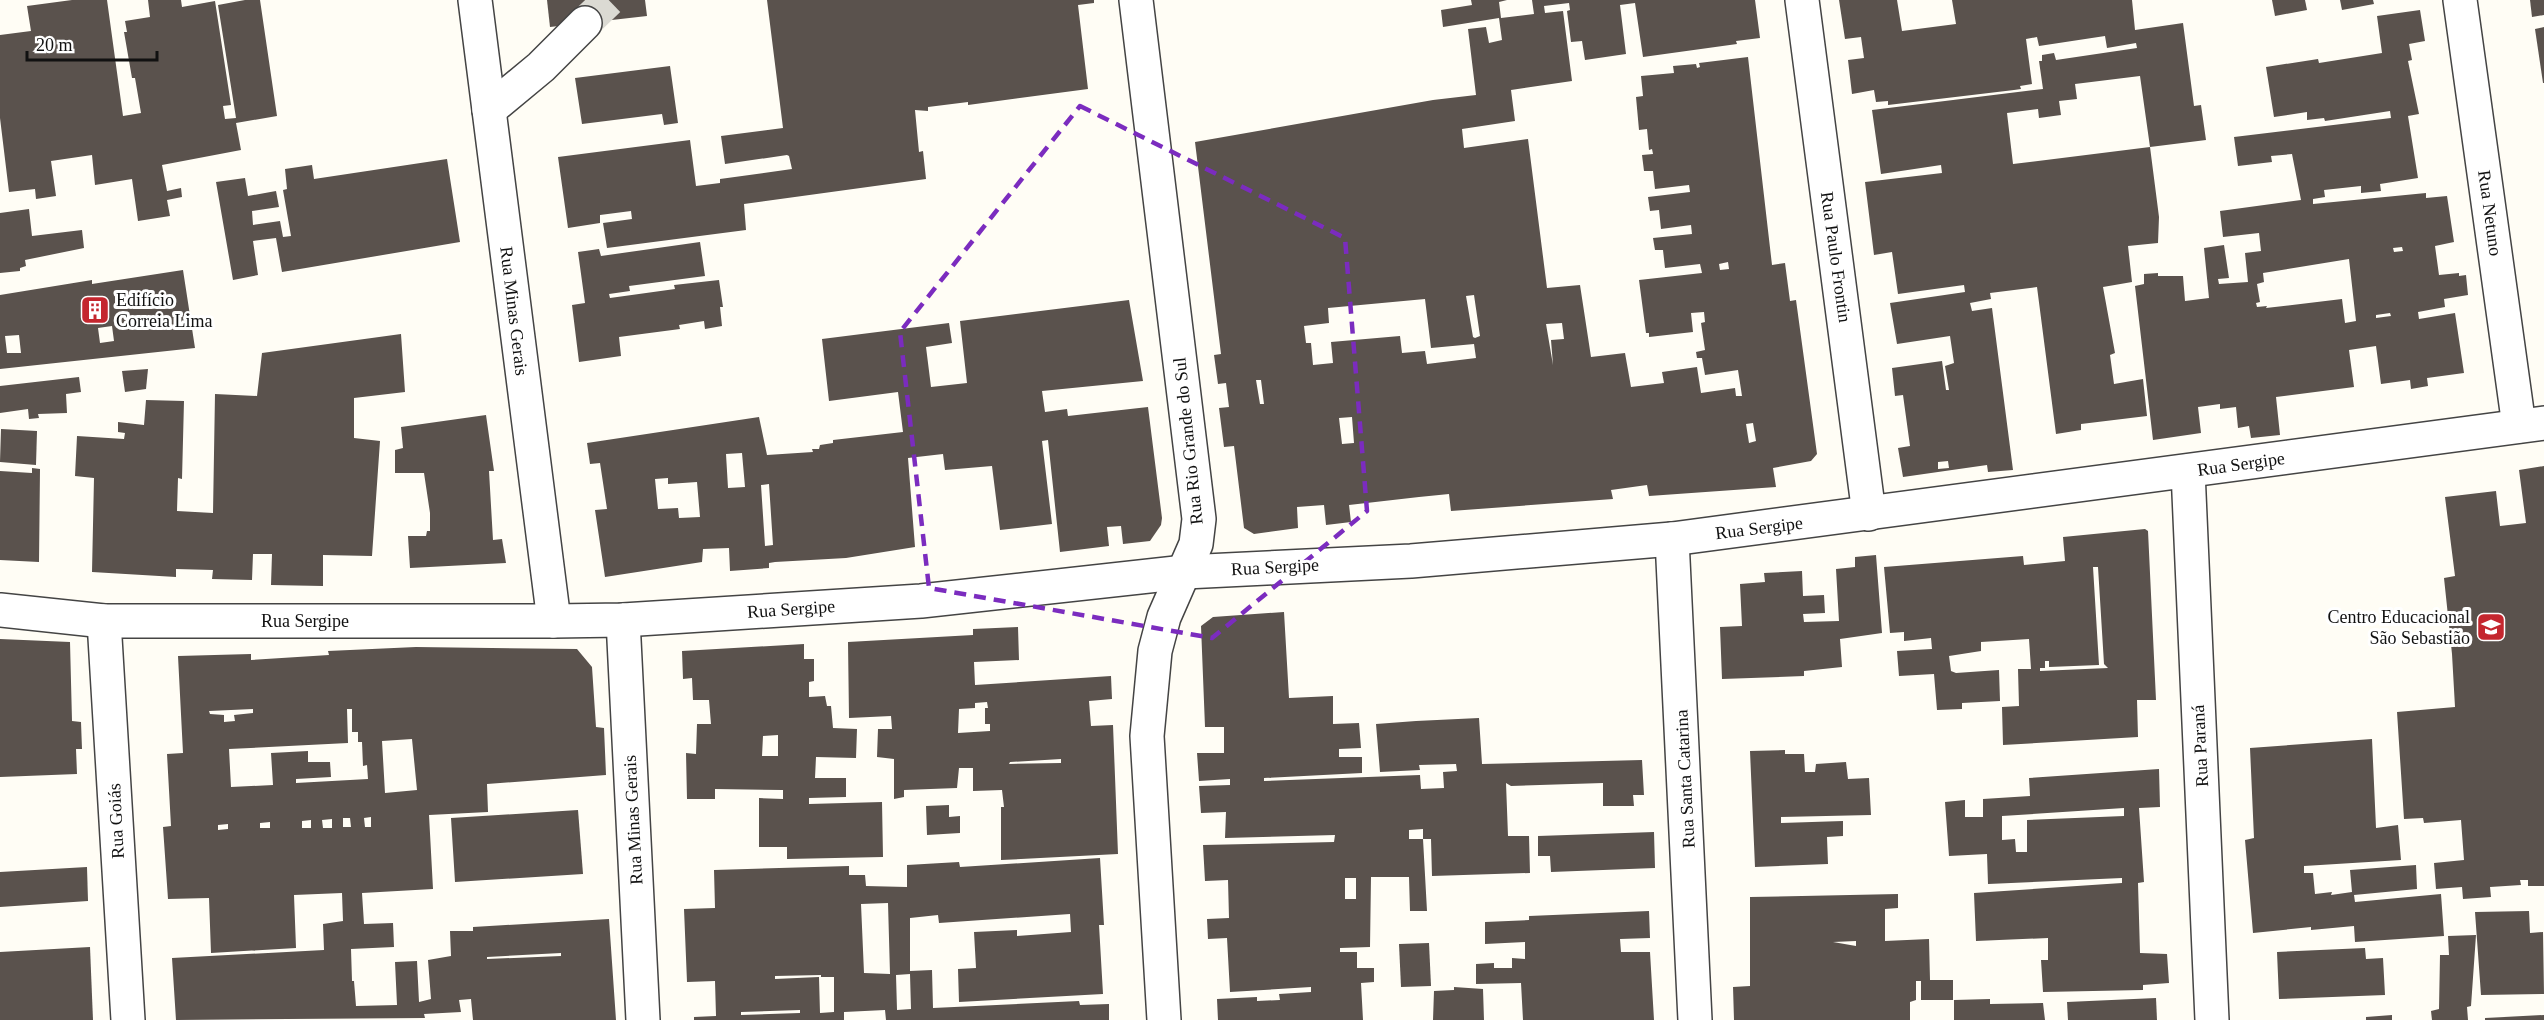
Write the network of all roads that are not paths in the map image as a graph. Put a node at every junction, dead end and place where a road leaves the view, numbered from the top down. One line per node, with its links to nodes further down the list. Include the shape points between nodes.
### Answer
1 (475, 0): 6 (street, Rua Minas Gerais)
2 (1136, 0): 11 (street, Rua Rio Grande do Sul, via 1199,519 1196,544)
3 (1802, 0): 9 (street, Rua Paulo Frontin)
4 (2460, 0): 7 (street, Rua Netuno)
5 (585, 23): 6 (street, via 541,67)
6 (489, 110): 15 (street, Rua Minas Gerais)
7 (2532, 424): 8 (street, Rua Sergipe)
8 (2188, 471): 9 (street, Rua Sergipe); 20 (street, Rua Paraná)
9 (1869, 514): 10 (street, Rua Sergipe)
10 (1672, 539): 11 (street, Rua Sergipe, via 1411,561); 19 (street, Rua Santa Catarina)
11 (1185, 572): 13 (street, Rua Sergipe, via 921,601); 18 (street, Rua Rio Grande do Sul, via 1164,617 1155,651 1147,736)
12 (0, 610): 14 (street, Rua Sergipe)
13 (623, 620): 15 (street, Rua Sergipe); 17 (street, Rua Minas Gerais)
14 (104, 621): 15 (street, Rua Sergipe); 16 (street, Rua Goiás)
15 (554, 621)
16 (128, 1020)
17 (643, 1020)
18 (1164, 1020)
19 (1695, 1020)
20 (2212, 1020)

